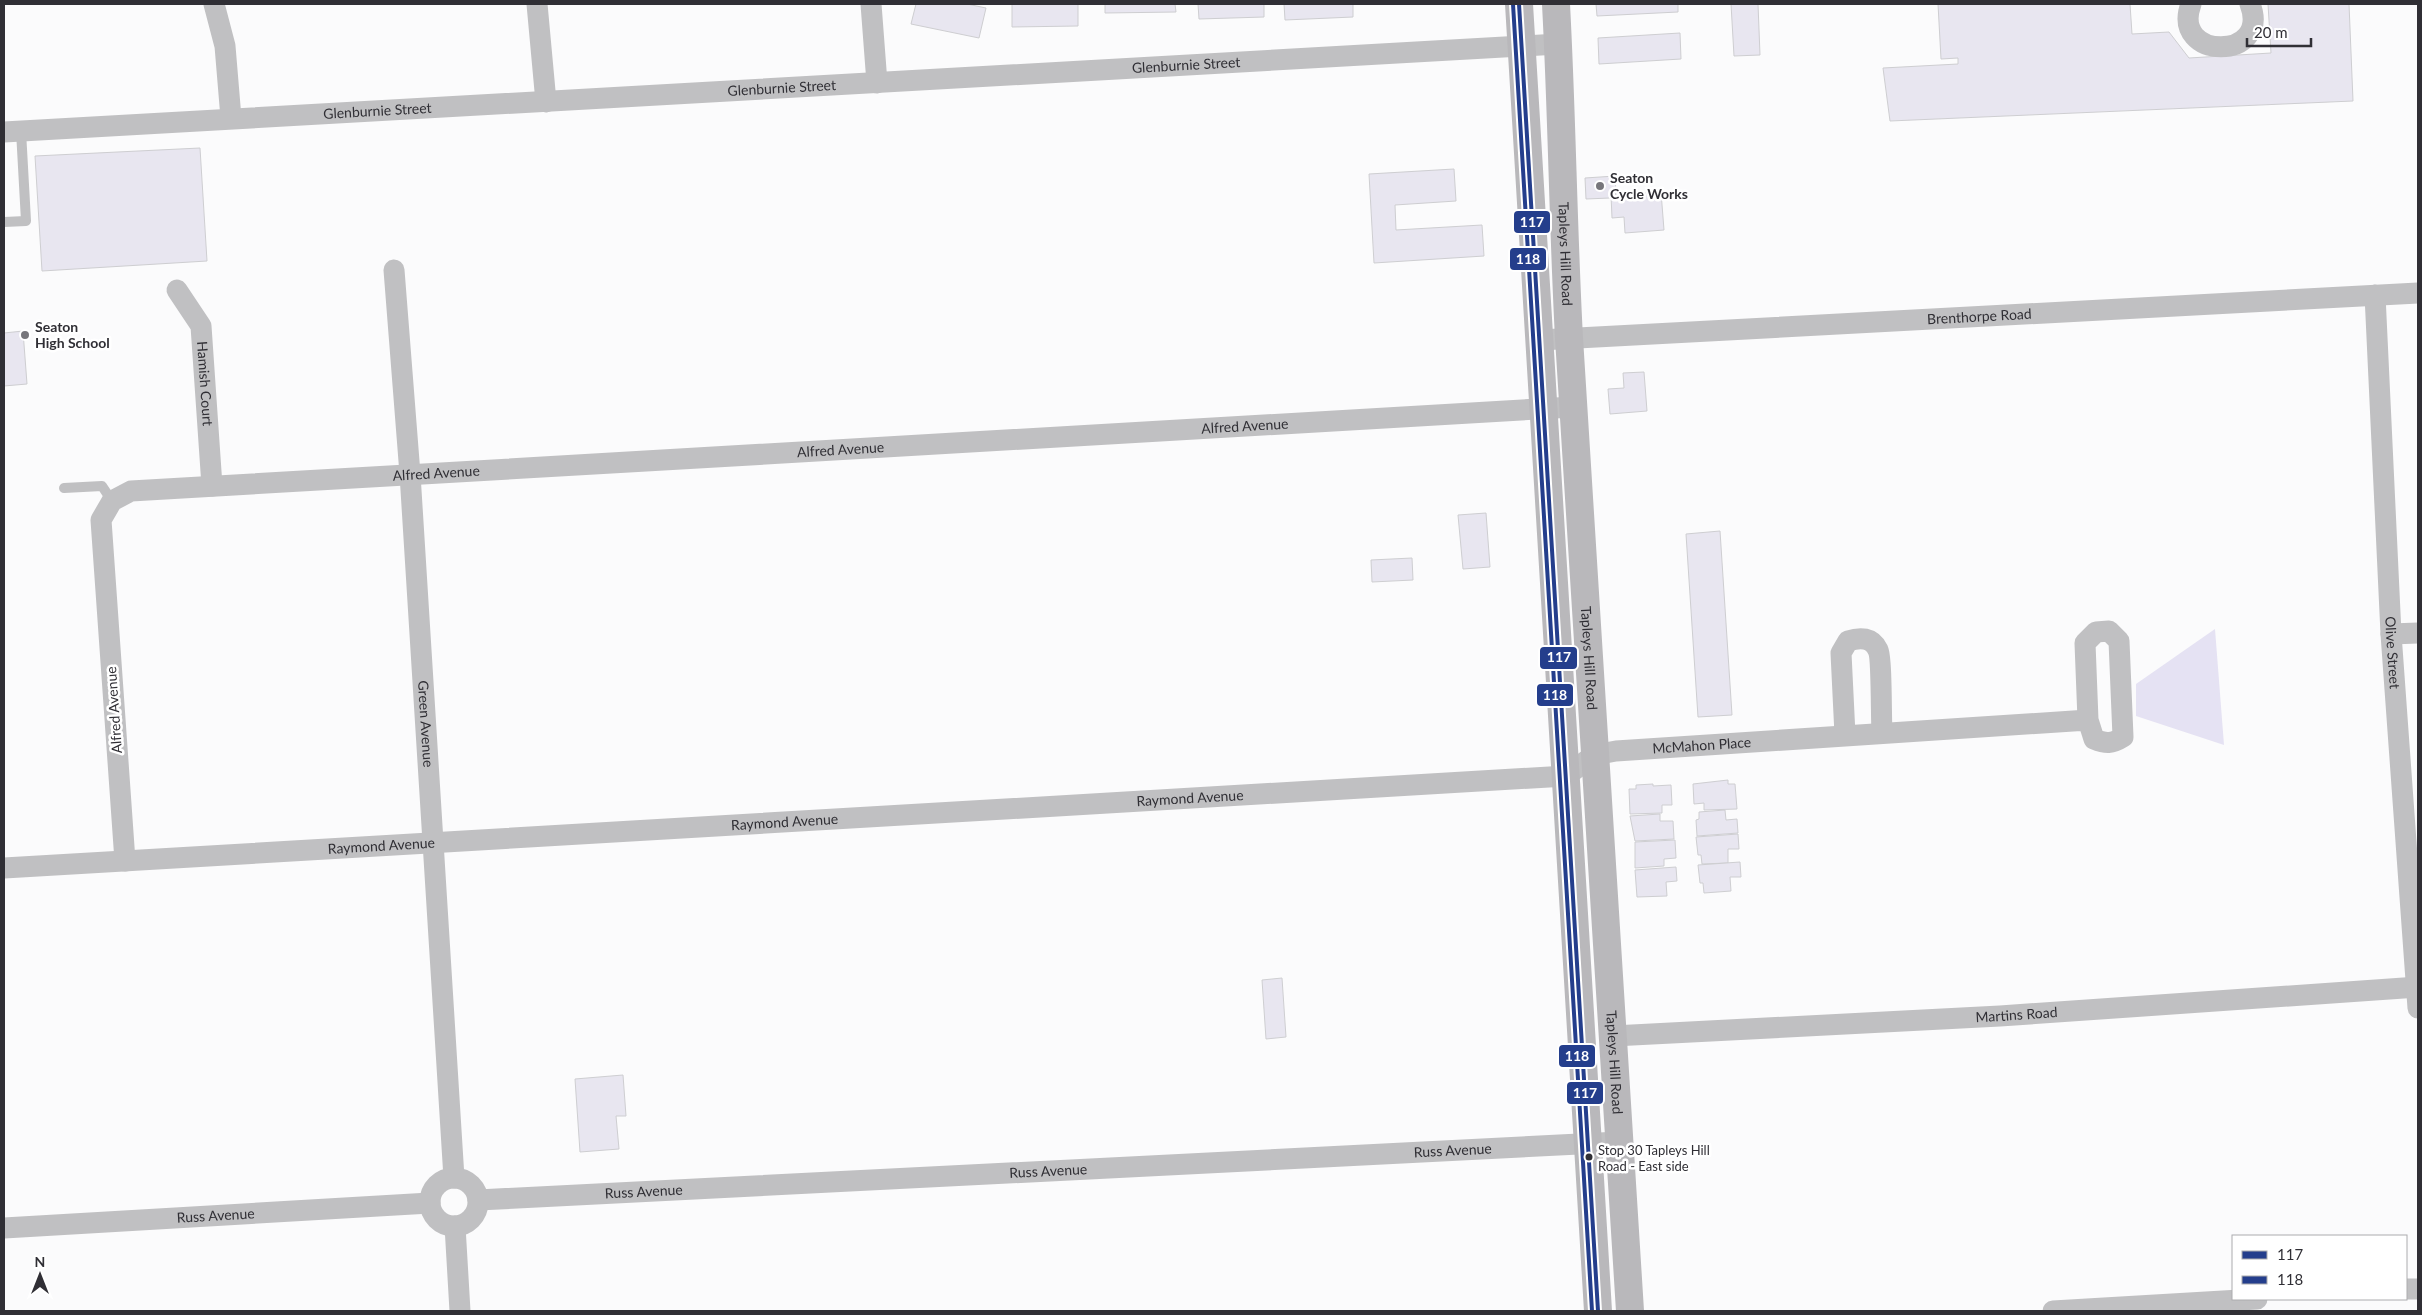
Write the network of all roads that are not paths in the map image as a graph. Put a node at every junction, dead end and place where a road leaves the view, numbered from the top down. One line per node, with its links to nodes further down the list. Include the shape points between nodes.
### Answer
1 (214, 4): 12 (street, via 225,46)
2 (537, 4): 11 (street)
3 (871, 4): 10 (street)
4 (1519, 4): 9 (main road, Tapleys Hill Road)
5 (1556, 4): 8 (main road, Tapleys Hill Road)
6 (2191, 4): 7 (street, via 2189,16 2195,35 2202,42 2221,48 2232,46 2249,32 2253,21)
7 (2250, 4)
8 (1558, 44): 9 (street, Glenburnie Street); 19 (main road, Tapleys Hill Road)
9 (1522, 47): 10 (street, Glenburnie Street); 20 (main road, Tapleys Hill Road)
10 (877, 84): 11 (street, Glenburnie Street)
11 (546, 102): 12 (street, Glenburnie Street)
12 (231, 118): 13 (street, Glenburnie Street)
13 (12, 132): 14 (lane, via 26,221)
14 (4, 222)
15 (394, 270): 23 (street, Green Avenue)
16 (177, 290): 24 (street, Hamish Court, via 201,326)
17 (2418, 293): 18 (street, Brenthorpe Road)
18 (2375, 295): 19 (street, Brenthorpe Road); 28 (street, Olive Street)
19 (1569, 338): 20 (street, Brenthorpe Road); 21 (main road, Tapleys Hill Road)
20 (1540, 340): 22 (main road, Tapleys Hill Road)
21 (1573, 407): 22 (street, Alfred Avenue); 32 (main road, Tapleys Hill Road)
22 (1544, 409): 23 (street, Alfred Avenue); 33 (main road, Tapleys Hill Road)
23 (410, 474): 24 (street, Alfred Avenue); 34 (street, Green Avenue)
24 (212, 486): 26 (street, Alfred Avenue, via 131,491)
25 (64, 488): 26 (lane, via 102,486)
26 (112, 501): 35 (street, Alfred Avenue, via 101,520)
27 (2418, 633): 28 (street)
28 (2392, 634): 37 (street, Olive Street)
29 (2088, 720): 29 (street, via 2094,739 2113,744 2124,737 2119,641 2109,631 2096,632 2084,642); 30 (street, McMahon Place)
30 (1882, 732): 31 (street, McMahon Place); 31 (street, via 1878,651 1869,640 1858,638 1848,641 1841,653)
31 (1845, 735): 32 (street, McMahon Place)
32 (1594, 755): 33 (street, McMahon Place); 39 (main road, Tapleys Hill Road)
33 (1566, 776): 34 (street, Raymond Avenue); 41 (main road, Tapleys Hill Road)
34 (432, 843): 35 (street, Raymond Avenue); 42 (street, Green Avenue)
35 (125, 861): 36 (street, Raymond Avenue)
36 (4, 868)
37 (2417, 987): 38 (street, Olive Street); 39 (street, Martins Road, via 2000,1016)
38 (2418, 1008)
39 (1612, 1036): 40 (main road, Tapleys Hill Road)
40 (1620, 1142): 41 (street, Russ Avenue); 50 (main road, Tapleys Hill Road)
41 (1588, 1143): 43 (street, Russ Avenue); 49 (main road, Tapleys Hill Road)
42 (454, 1178): 43 (street, via 472,1187); 44 (street, via 446,1179 434,1188)
43 (478, 1200): 45 (street, via 469,1220)
44 (430, 1203): 45 (street, via 435,1217); 46 (street, Russ Avenue)
45 (455, 1226): 48 (street)
46 (4, 1228)
47 (2240, 1300): 51 (street)
48 (460, 1311)
49 (1598, 1311)
50 (1630, 1311)
51 (2053, 1311)

